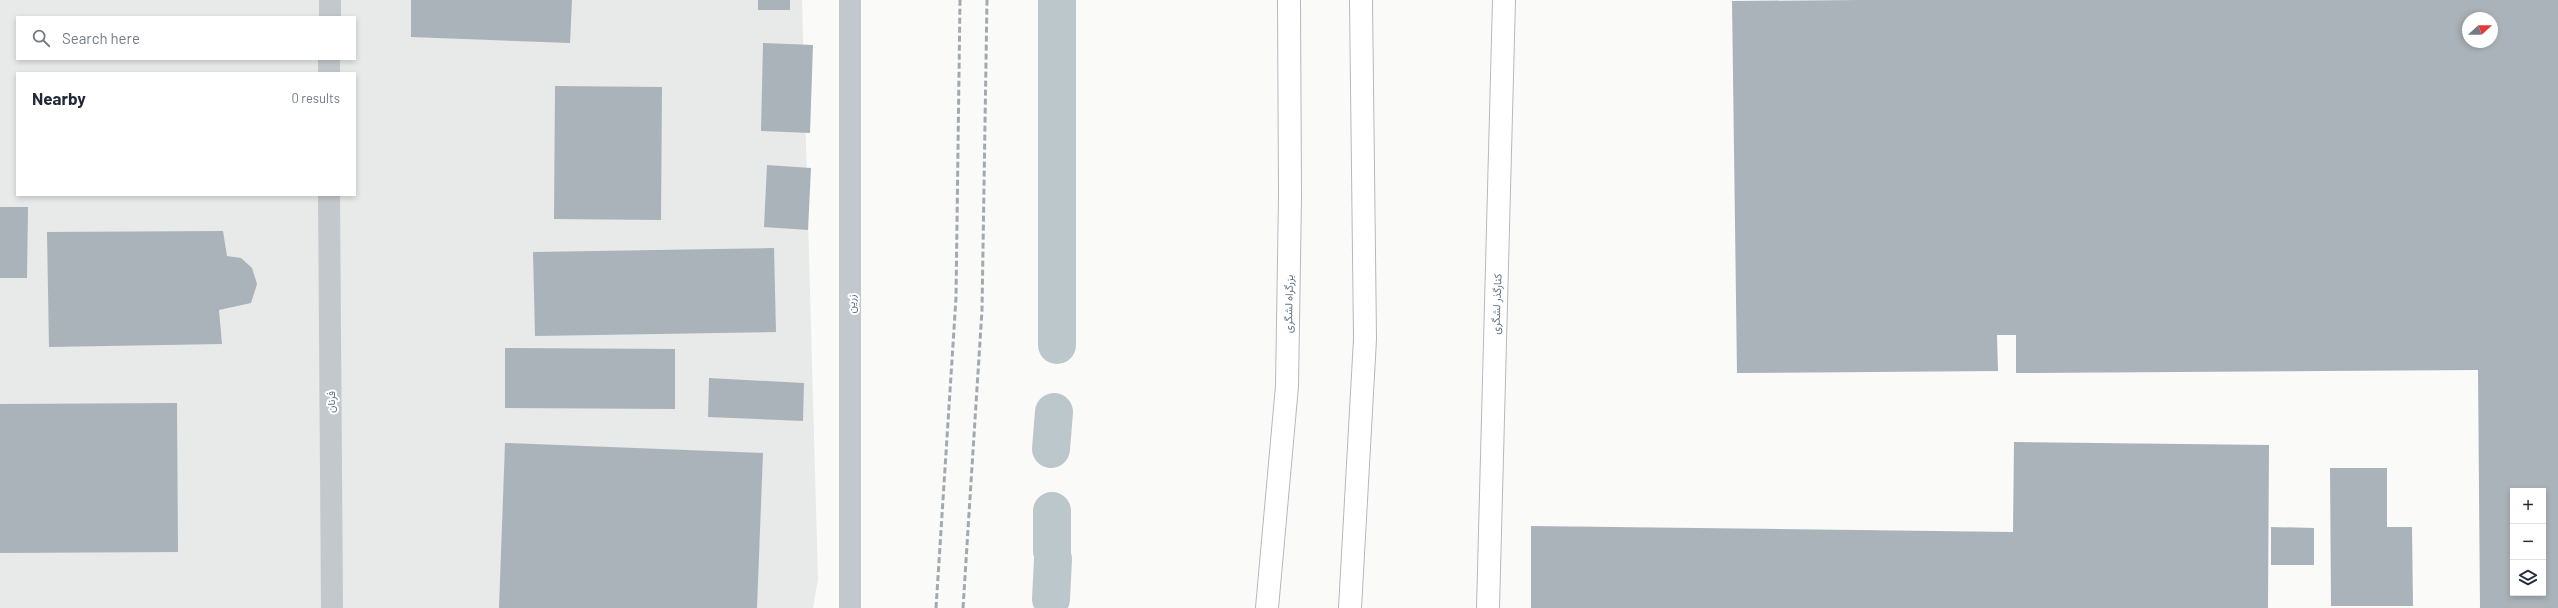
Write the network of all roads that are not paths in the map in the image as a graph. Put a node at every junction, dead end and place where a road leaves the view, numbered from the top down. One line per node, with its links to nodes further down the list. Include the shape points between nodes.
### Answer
1 (330, 0): 6 (street)
2 (850, 0): 11 (street, زرین)
3 (1289, 0): 12 (main road, بزرگراه لشگری, via 1290,197 1287,386)
4 (1361, 0): 13 (main road, via 1365,339)
5 (1504, 0): 14 (main road, کنارگذر لشگری)
6 (330, 16)
7 (330, 60): 8 (street)
8 (329, 72)
9 (329, 196): 10 (street, فرنان)
10 (332, 608)
11 (850, 608)
12 (1268, 608)
13 (1350, 608)
14 (1488, 608)

